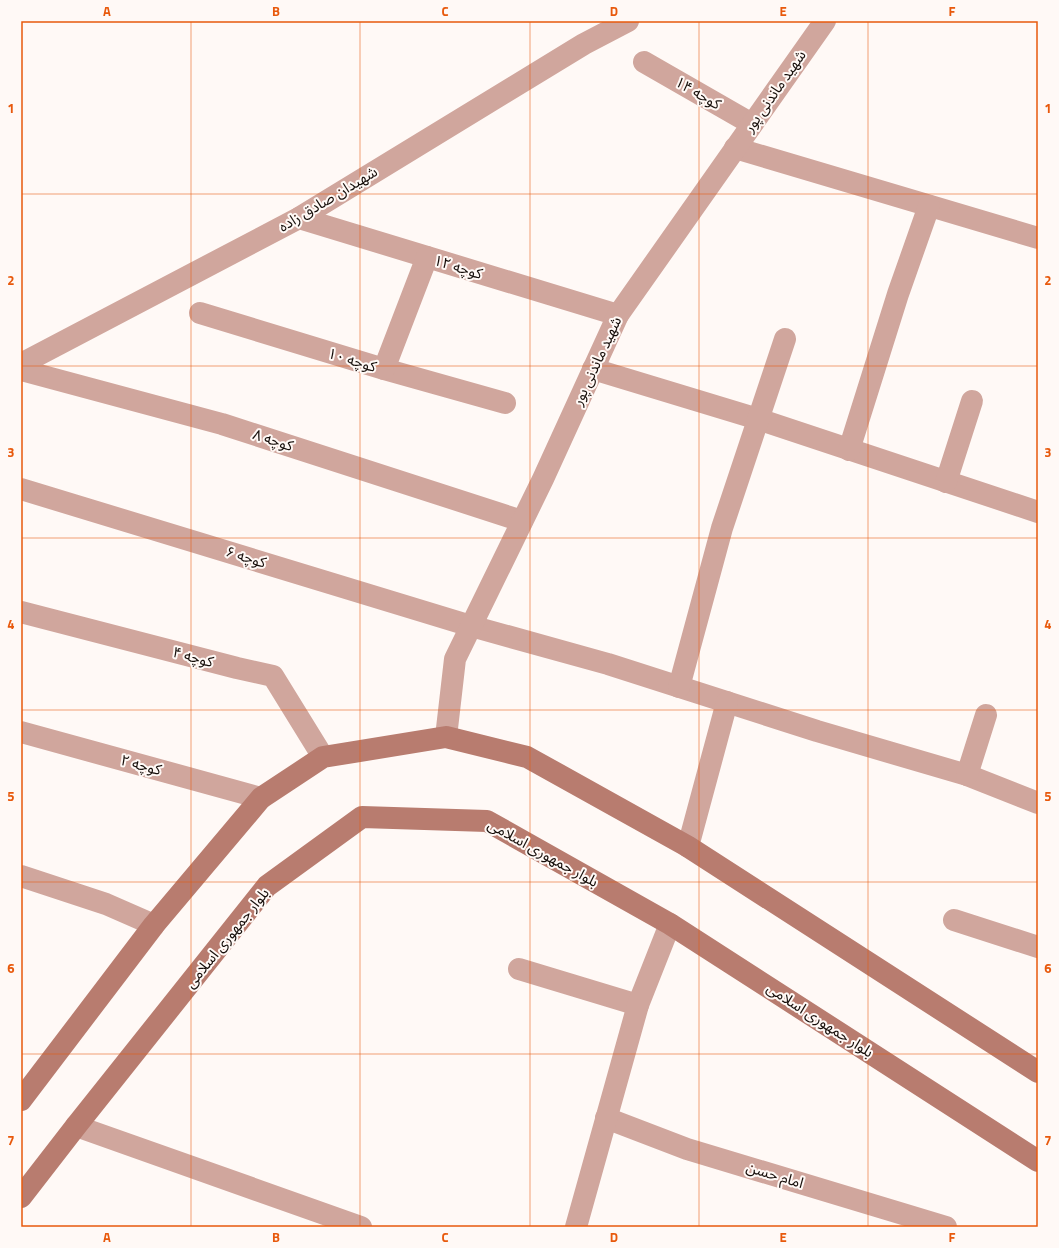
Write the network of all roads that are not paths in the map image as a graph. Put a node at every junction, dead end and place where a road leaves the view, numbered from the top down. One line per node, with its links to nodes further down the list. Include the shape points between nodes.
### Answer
1 (628, 21): 7 (street, شهیدان صادق زاده, via 584,44)
2 (825, 21): 4 (street, شهید ماندنی پور)
3 (644, 62): 4 (street, کوچه ۱۴)
4 (752, 124): 5 (street, شهید ماندنی پور)
5 (735, 148): 6 (street); 11 (street, شهید ماندنی پور)
6 (929, 206): 8 (street); 20 (street, via 898,294)
7 (299, 218): 9 (street, کوچه ۱۲); 13 (street, شهیدان صادق زاده)
8 (1038, 238)
9 (427, 257): 11 (street, کوچه ۱۲); 14 (street)
10 (200, 313): 14 (street, کوچه ۱۰)
11 (618, 315): 15 (street, شهید ماندنی پور)
12 (785, 340): 19 (street)
13 (21, 364)
14 (384, 369): 18 (street, کوچه ۱۰)
15 (593, 369): 19 (street); 24 (street, شهید ماندنی پور)
16 (21, 370): 24 (street, کوچه ۸, via 222,424)
17 (972, 400): 21 (street)
18 (504, 403)
19 (758, 419): 20 (street); 27 (street, via 722,528)
20 (849, 450): 21 (street)
21 (946, 482): 23 (street)
22 (21, 489): 26 (street, کوچه ۶)
23 (1038, 512)
24 (522, 521): 26 (street, شهید ماندنی پور)
25 (21, 612): 32 (street, کوچه ۴, via 273,676)
26 (471, 626): 27 (street, کوچه ۶, via 608,664); 31 (street, شهید ماندنی پور, via 455,659)
27 (679, 687): 28 (street, کوچه ۶)
28 (727, 702): 33 (street, کوچه ۶); 36 (street, via 689,843)
29 (986, 715): 33 (street)
30 (21, 732): 34 (street, کوچه ۲)
31 (446, 737): 32 (main road); 36 (main road, via 527,757)
32 (323, 757): 34 (main road)
33 (967, 775): 35 (street, کوچه ۶)
34 (262, 798): 40 (main road)
35 (1038, 803)
36 (686, 846): 44 (main road)
37 (21, 876): 40 (street, via 106,904)
38 (954, 920): 41 (street)
39 (670, 924): 43 (street); 47 (main road, بلوار جمهوری اسلامی, via 487,821 362,817 267,886); 48 (main road, بلوار جمهوری اسلامی)
40 (154, 925): 45 (main road)
41 (1038, 947)
42 (518, 969): 43 (street)
43 (638, 1005): 46 (street)
44 (1038, 1072)
45 (23, 1093)
46 (606, 1118): 51 (street); 52 (street, امام حسن, via 687,1149)
47 (76, 1126): 49 (main road, بلوار جمهوری اسلامی); 50 (street)
48 (1038, 1161)
49 (21, 1197)
50 (361, 1227)
51 (576, 1227)
52 (946, 1227)

